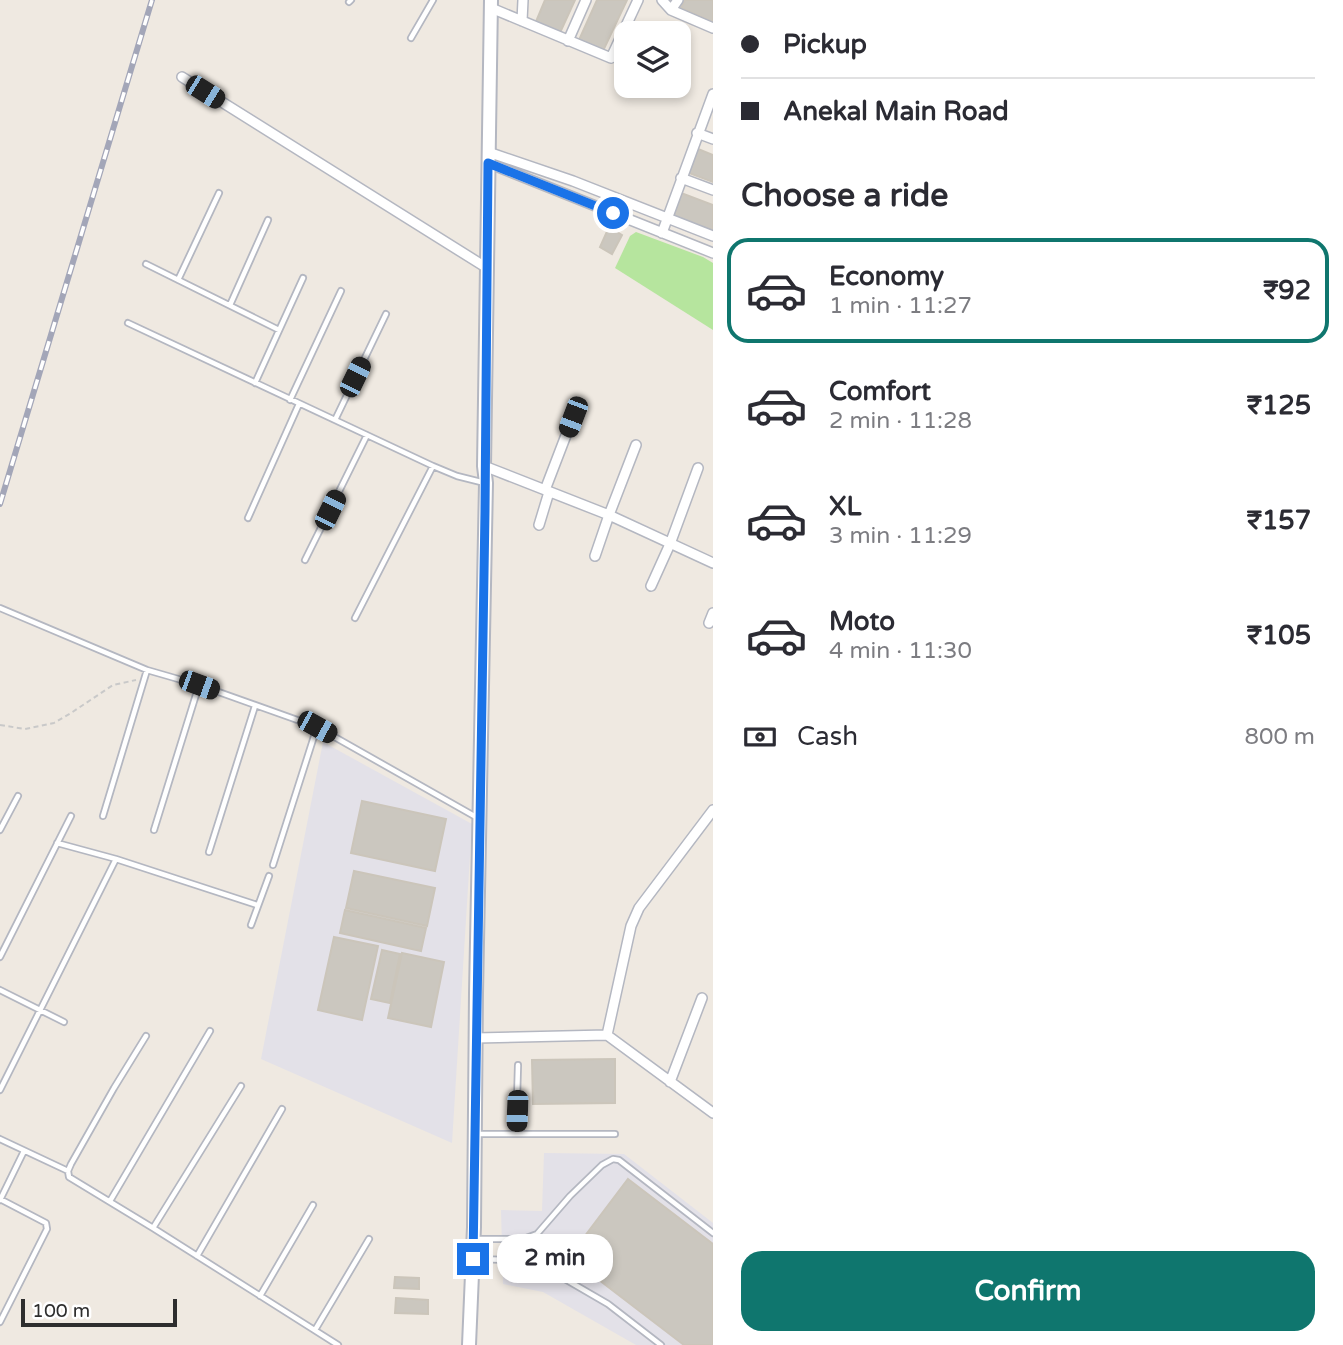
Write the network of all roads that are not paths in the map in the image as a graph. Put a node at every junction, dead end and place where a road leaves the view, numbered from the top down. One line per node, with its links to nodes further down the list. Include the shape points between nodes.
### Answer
1 (433, 0): 11 (lane)
2 (523, 0): 9 (street)
3 (586, 0): 12 (street)
4 (638, 0): 12 (street, via 611,58)
5 (662, 0): 8 (street)
6 (678, 0): 8 (street)
7 (491, 4): 9 (street); 17 (main road)
8 (671, 10): 10 (street)
9 (525, 22): 12 (street)
10 (713, 28)
11 (411, 38)
12 (568, 41)
13 (182, 78): 27 (street)
14 (713, 94): 15 (street)
15 (697, 133): 16 (street); 18 (street)
16 (713, 139)
17 (488, 157): 21 (street, via 573,181); 23 (street); 27 (main road)
18 (681, 178): 19 (street); 21 (street)
19 (713, 190)
20 (219, 193): 29 (lane)
21 (667, 219): 23 (street); 24 (street)
22 (268, 220): 31 (lane)
23 (662, 233): 25 (street)
24 (713, 236)
25 (713, 253)
26 (146, 264): 29 (lane)
27 (487, 268): 43 (main road)
28 (303, 278): 34 (lane)
29 (178, 280): 31 (lane)
30 (341, 291): 36 (lane)
31 (230, 305): 34 (lane)
32 (386, 314): 39 (lane)
33 (128, 323): 35 (lane)
34 (279, 330): 35 (lane)
35 (255, 383): 36 (lane)
36 (290, 400): 37 (lane)
37 (299, 404): 39 (lane); 48 (lane)
38 (573, 417): 46 (street)
39 (335, 420): 40 (lane)
40 (367, 435): 42 (lane); 52 (lane)
41 (636, 445): 47 (street)
42 (433, 466): 45 (lane); 56 (lane)
43 (484, 466): 45 (main road); 46 (street)
44 (698, 468): 50 (street)
45 (486, 483): 65 (main road)
46 (547, 491): 47 (street); 49 (street)
47 (609, 515): 50 (street); 51 (street)
48 (248, 518)
49 (539, 525)
50 (670, 544): 53 (street); 54 (street)
51 (595, 556)
52 (305, 560)
53 (713, 564)
54 (651, 586)
55 (0, 608): 57 (lane)
56 (355, 618)
57 (146, 670): 58 (lane); 64 (lane)
58 (199, 685): 59 (lane); 67 (lane)
59 (255, 706): 60 (lane); 69 (lane)
60 (317, 727): 65 (lane); 71 (lane)
61 (18, 796): 66 (lane)
62 (713, 811): 81 (street, via 639,908)
63 (71, 816): 68 (lane)
64 (103, 816)
65 (480, 819): 83 (main road)
66 (0, 830)
67 (154, 830)
68 (57, 843): 70 (lane); 75 (lane)
69 (209, 852)
70 (116, 859): 73 (lane); 78 (lane)
71 (273, 865)
72 (269, 876): 73 (lane)
73 (257, 905): 74 (lane)
74 (251, 925)
75 (0, 957)
76 (0, 990): 78 (lane)
77 (702, 998): 85 (street)
78 (41, 1009): 79 (lane); 87 (lane)
79 (64, 1022)
80 (210, 1031): 97 (lane)
81 (607, 1035): 83 (street); 85 (street)
82 (146, 1036): 95 (lane)
83 (476, 1038): 90 (main road)
84 (518, 1065): 91 (lane)
85 (670, 1082): 89 (street)
86 (241, 1086): 99 (lane)
87 (0, 1090)
88 (282, 1109): 104 (lane)
89 (713, 1113)
90 (475, 1134): 91 (lane); 103 (main road)
91 (516, 1134): 92 (lane)
92 (615, 1134)
93 (0, 1139): 94 (lane)
94 (24, 1151): 95 (lane); 96 (lane)
95 (68, 1171): 97 (lane, via 69,1177)
96 (0, 1199): 108 (lane, via 46,1223 47,1229)
97 (110, 1201): 99 (lane)
98 (313, 1205): 107 (lane)
99 (153, 1228): 104 (lane)
100 (713, 1233): 101 (lane, via 613,1159 570,1196)
101 (537, 1234): 103 (lane); 106 (lane)
102 (369, 1239): 109 (lane)
103 (474, 1239): 105 (main road)
104 (197, 1256): 107 (lane)
105 (473, 1259): 106 (lane, via 514,1260); 111 (main road)
106 (546, 1268): 112 (lane, via 608,1304)
107 (260, 1296): 109 (lane)
108 (0, 1322)
109 (315, 1330): 110 (lane)
110 (338, 1345)
111 (469, 1345)
112 (661, 1345)

